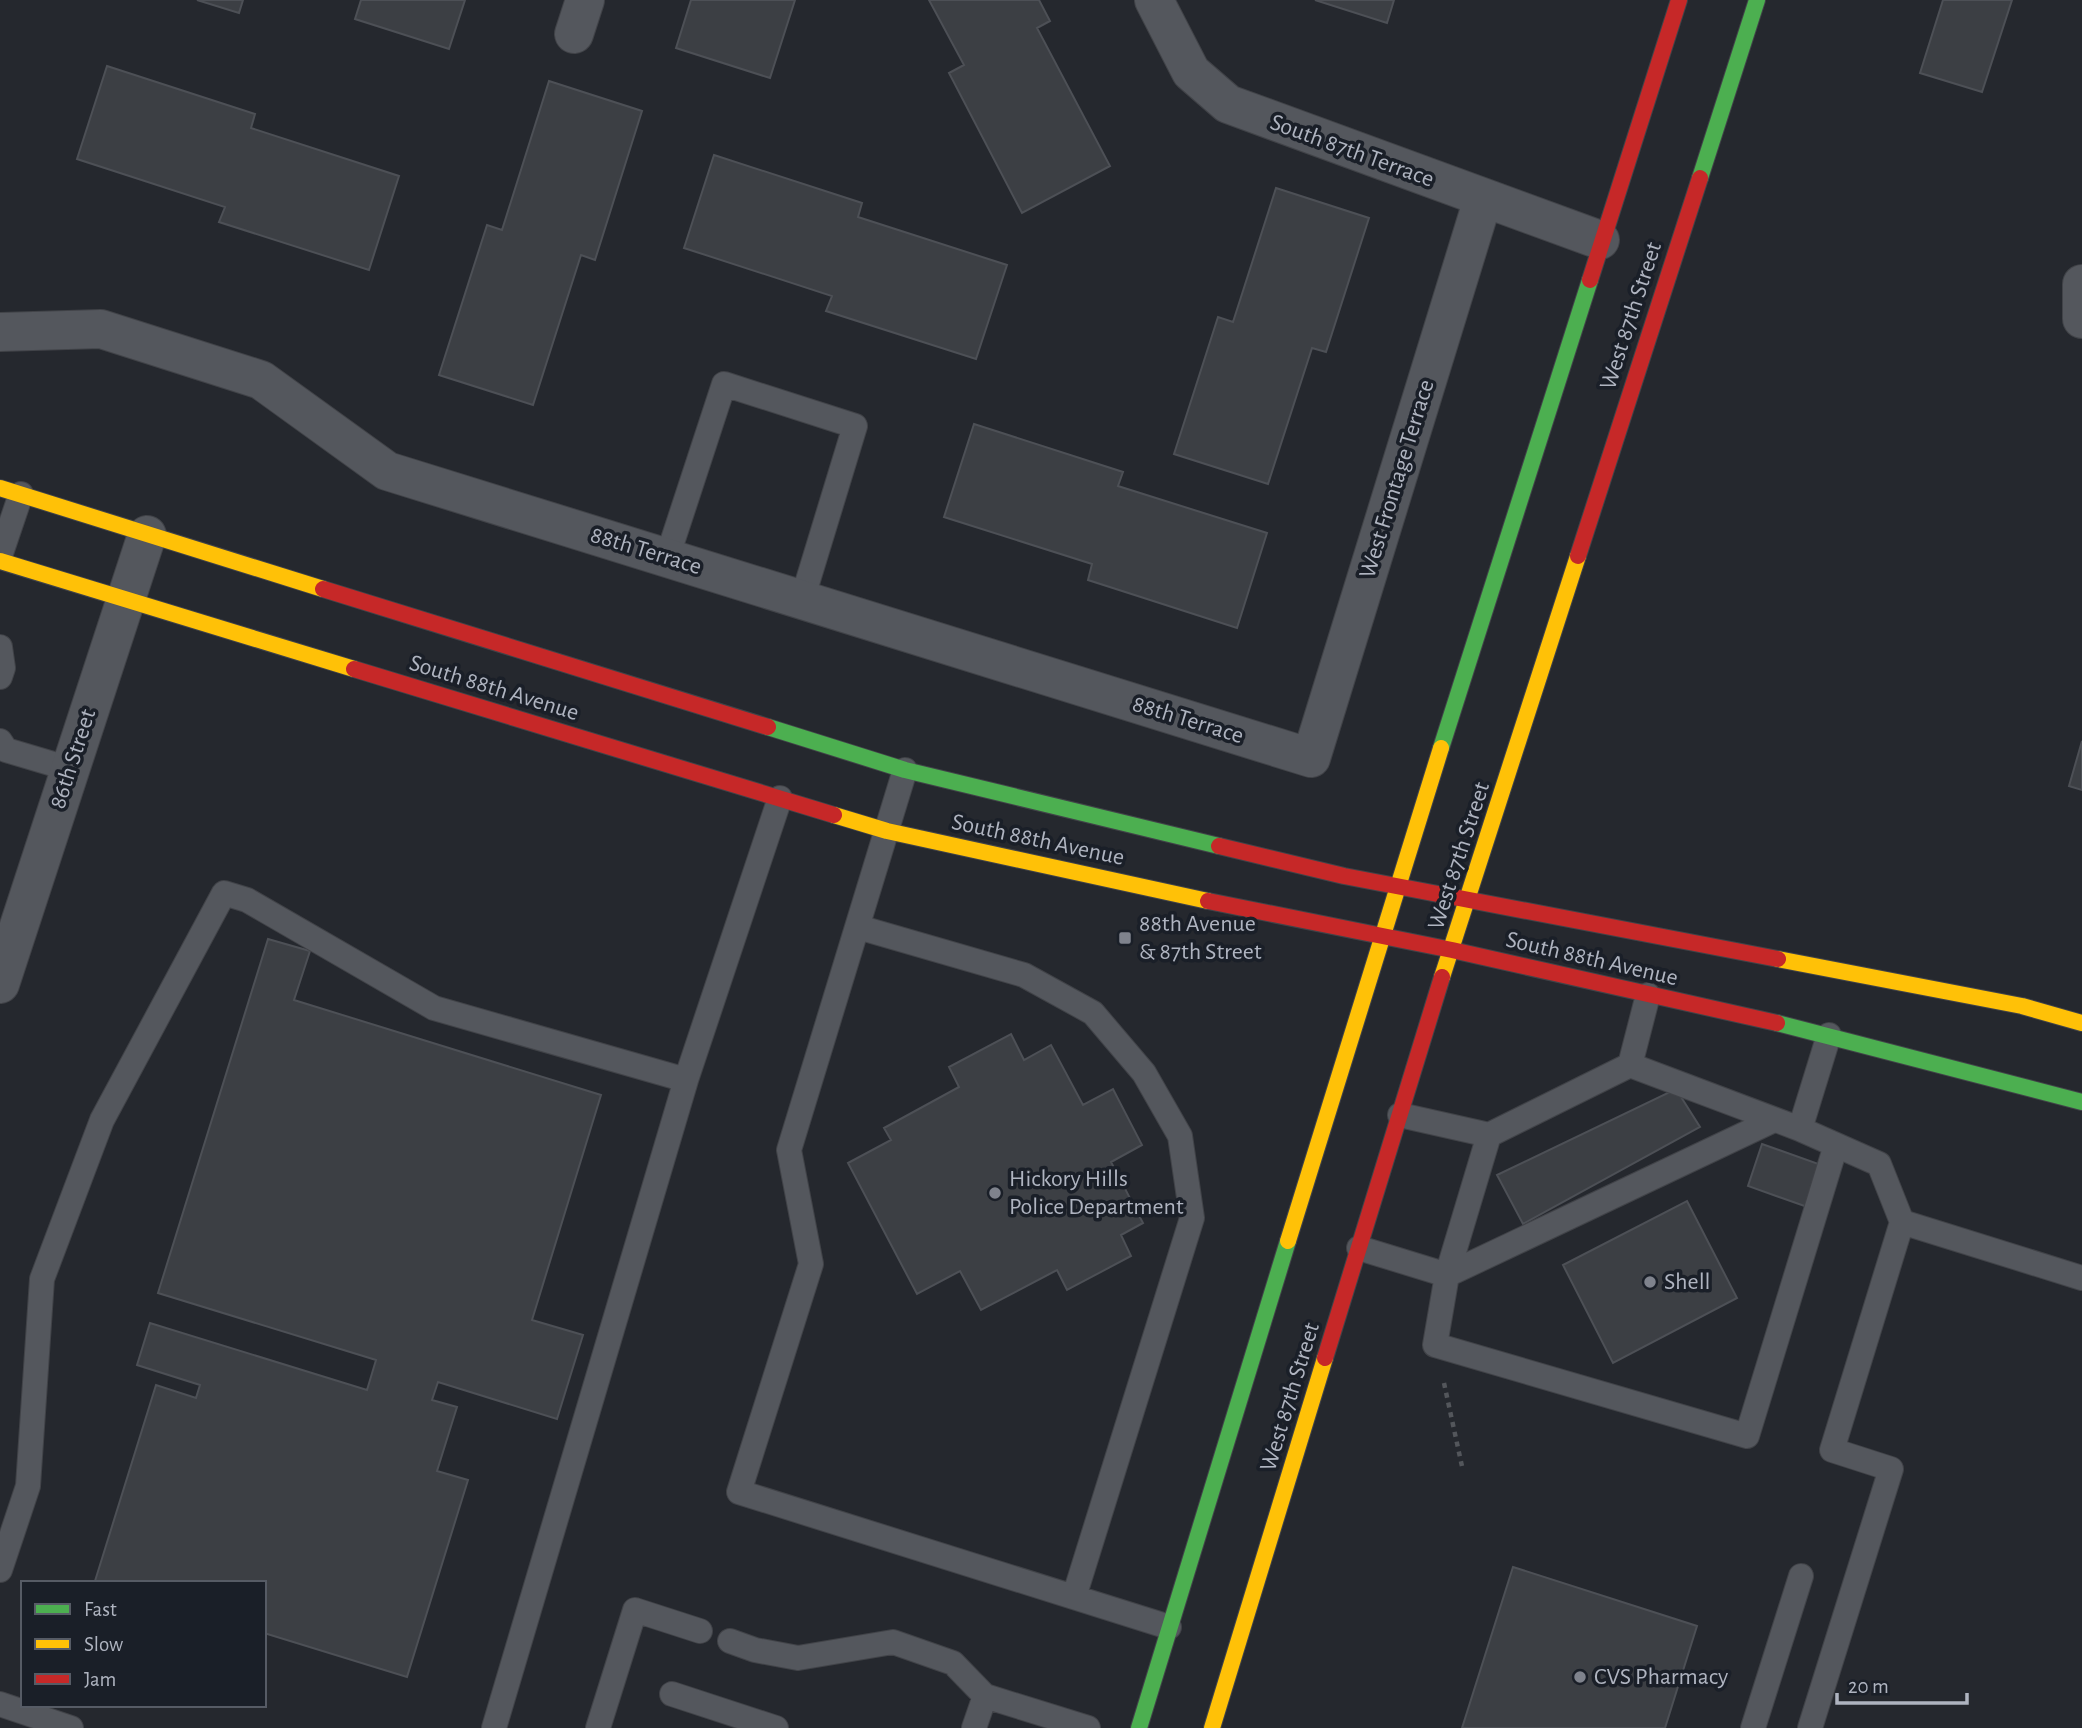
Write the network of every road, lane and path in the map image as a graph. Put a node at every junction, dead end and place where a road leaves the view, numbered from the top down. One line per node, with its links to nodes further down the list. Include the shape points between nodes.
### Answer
1 (1153, 0): 4 (street, South 87th Terrace, via 1191,72 1228,104)
2 (1679, 0): 5 (street, West 87th Street)
3 (1757, 0): 24 (street, West 87th Street)
4 (1483, 199): 5 (street, South 87th Terrace); 18 (street, West Frontage Terrace)
5 (1600, 240): 23 (street, West 87th Street)
6 (2082, 284): 7 (street)
7 (2082, 319)
8 (0, 332): 12 (street, 88th Terrace, via 101,329 261,380 387,471)
9 (10, 491): 10 (street, South 88th Avenue); 11 (lane)
10 (146, 535): 14 (street, 86th Street); 20 (street, South 88th Avenue)
11 (0, 558): 14 (street, South 88th Avenue)
12 (667, 558): 13 (street, 88th Terrace); 13 (lane, via 724,384 855,426)
13 (802, 600): 18 (street, 88th Terrace)
14 (125, 601): 19 (street, 86th Street); 21 (street, South 88th Avenue)
15 (0, 647): 16 (lane)
16 (0, 677)
17 (0, 741): 19 (lane, via 6,750)
18 (1311, 758)
19 (70, 769): 28 (street, 86th Street)
20 (905, 770): 22 (lane); 23 (street, South 88th Avenue)
21 (780, 799): 22 (street, South 88th Avenue); 33 (lane)
22 (887, 831): 25 (lane); 26 (street, South 88th Avenue)
23 (1397, 885): 24 (street, South 88th Avenue); 26 (street, West 87th Street)
24 (1468, 900): 27 (street, West 87th Street); 30 (street, South 88th Avenue, via 2022,1006)
25 (858, 927): 48 (lane, via 1024,975 1093,1013 1143,1073 1180,1136 1192,1218); 48 (lane, via 789,1150 811,1264 739,1492)
26 (1382, 935): 27 (street, South 88th Avenue); 49 (street, West 87th Street)
27 (1452, 950): 29 (street, South 88th Avenue); 35 (street, West 87th Street)
28 (0, 984)
29 (1648, 995): 31 (street, South 88th Avenue); 32 (lane)
30 (2082, 1023)
31 (1829, 1035): 34 (street, South 88th Avenue); 37 (lane)
32 (1630, 1065): 36 (lane); 38 (lane)
33 (685, 1080): 46 (lane, via 434,1008 247,900 224,893 102,1119 42,1279 28,1486); 56 (lane)
34 (2082, 1102)
35 (1400, 1115): 38 (lane); 41 (street, West 87th Street)
36 (1774, 1120): 37 (lane); 42 (lane)
37 (1800, 1129): 39 (lane)
38 (1489, 1135): 42 (lane)
39 (1836, 1145): 40 (lane, via 1879,1164); 44 (lane, via 1748,1436)
40 (1902, 1222): 43 (lane); 64 (lane, via 1832,1450 1891,1469)
41 (1359, 1248): 42 (lane); 62 (street, West 87th Street)
42 (1447, 1275): 44 (lane)
43 (2082, 1278)
44 (1435, 1345): 45 (path)
45 (1463, 1471)
46 (0, 1570)
47 (1801, 1576): 63 (lane)
48 (1074, 1597): 49 (lane)
49 (1170, 1627): 61 (street, West 87th Street)
50 (700, 1631): 57 (lane, via 635,1610)
51 (730, 1641): 53 (lane, via 798,1658 894,1642 953,1663)
52 (672, 1695): 58 (lane)
53 (985, 1696): 59 (lane); 60 (lane)
54 (0, 1704): 55 (lane)
55 (71, 1728)
56 (494, 1728)
57 (598, 1728)
58 (776, 1728)
59 (974, 1728)
60 (1088, 1728)
61 (1139, 1728)
62 (1212, 1728)
63 (1753, 1728)
64 (1810, 1728)

